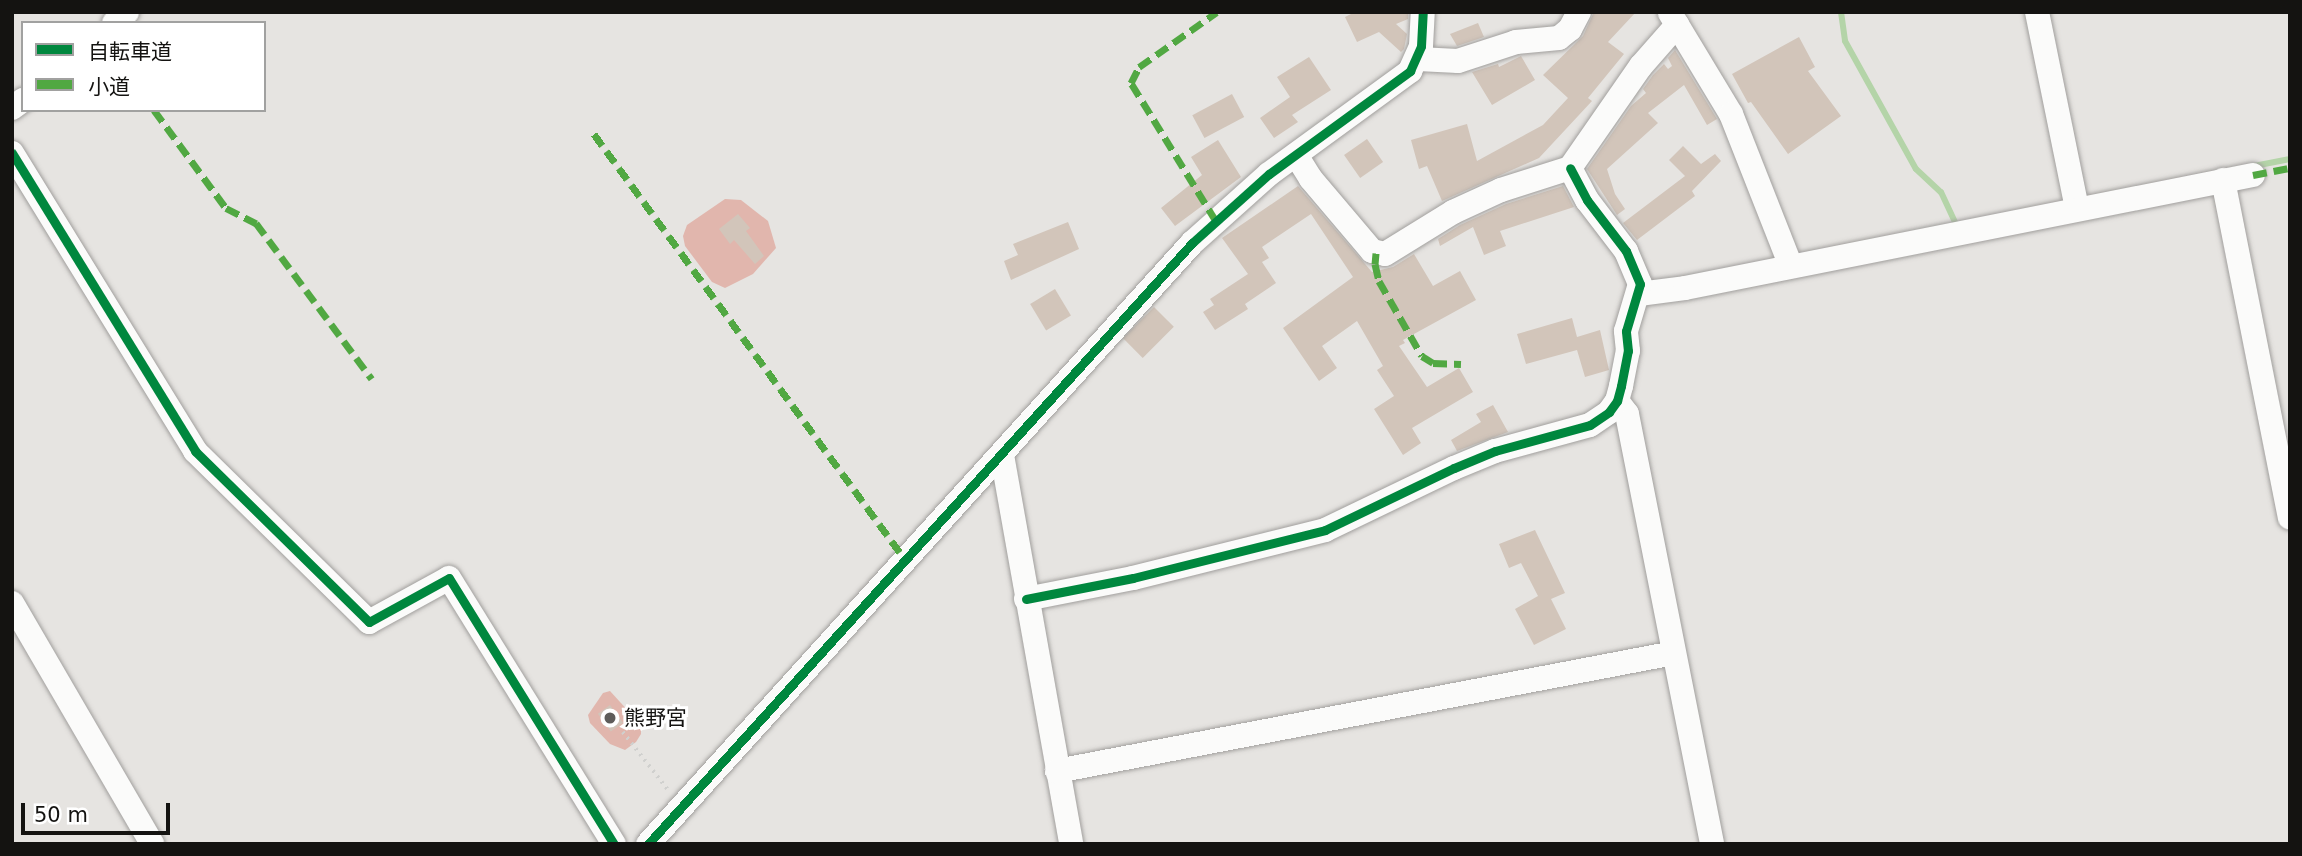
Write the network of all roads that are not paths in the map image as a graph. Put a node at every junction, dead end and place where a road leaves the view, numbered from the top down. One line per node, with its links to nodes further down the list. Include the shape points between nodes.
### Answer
1 (1423, 12): 5 (street)
2 (1579, 12): 5 (street, via 1559,38 1516,42 1458,61)
3 (2037, 12): 11 (street)
4 (1673, 19): 8 (street); 12 (street, via 1731,114)
5 (1418, 59): 7 (street, via 1410,71)
6 (12, 153): 23 (street, via 195,451 369,622 449,579)
7 (1296, 155): 8 (street, via 1311,179 1376,253 1385,254 1431,224 1501,190); 15 (street, via 1192,243)
8 (1570, 168): 13 (street, via 1587,200 1626,251 1640,284)
9 (2253, 175): 10 (street)
10 (2223, 180): 11 (street); 16 (street)
11 (2077, 209): 12 (street)
12 (1791, 266): 13 (street)
13 (1639, 294): 14 (street, via 1629,313 1628,351)
14 (1617, 401): 17 (street, via 1590,425 1495,451 1325,530 1133,578); 19 (street, via 1627,414)
15 (1002, 455): 17 (street); 21 (street)
16 (2290, 517)
17 (1026, 599): 20 (street)
18 (12, 603): 22 (street)
19 (1674, 653): 20 (street); 25 (street)
20 (1057, 771): 24 (street)
21 (649, 843)
22 (152, 844)
23 (614, 844)
24 (1072, 844)
25 (1712, 844)

